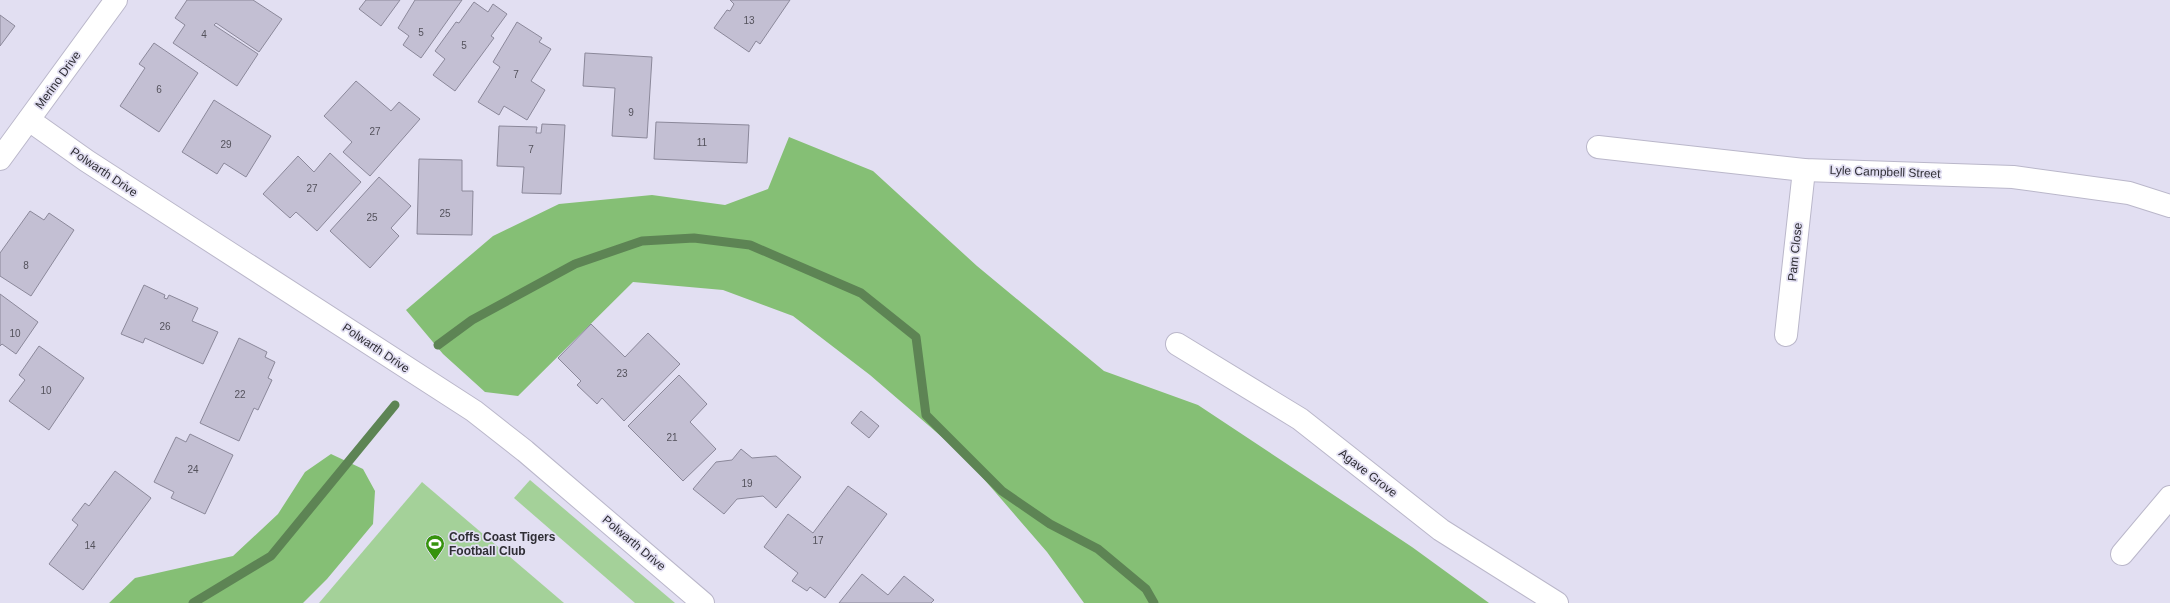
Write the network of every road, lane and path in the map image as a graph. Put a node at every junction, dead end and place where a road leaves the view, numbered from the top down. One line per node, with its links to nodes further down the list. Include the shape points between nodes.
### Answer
1 (116, 0): 2 (street, Merino Drive)
2 (29, 120): 4 (street, Merino Drive); 11 (street, Polwarth Drive, via 87,161 474,411 525,451)
3 (1598, 147): 5 (street, Lyle Campbell Street)
4 (0, 159)
5 (1804, 170): 6 (street, Lyle Campbell Street, via 2013,177 2128,193); 7 (street, Pam Close)
6 (2170, 206)
7 (1786, 335)
8 (1177, 344): 12 (street, Agave Grove, via 1300,419 1441,530)
9 (2170, 497): 10 (street)
10 (2122, 554)
11 (703, 603)
12 (1557, 603)

